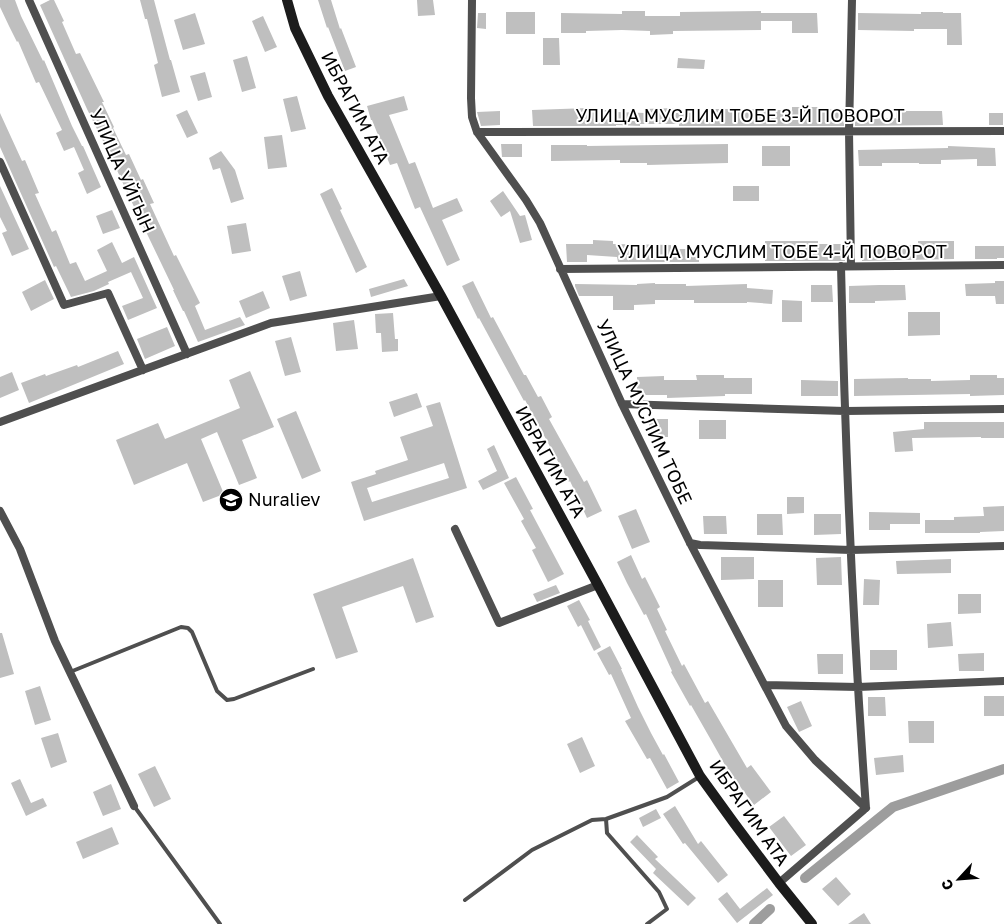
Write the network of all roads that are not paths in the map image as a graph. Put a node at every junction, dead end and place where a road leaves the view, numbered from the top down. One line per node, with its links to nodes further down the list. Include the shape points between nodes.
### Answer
1 (30, 0): 14 (street, УЛИЦА УЙГЫН)
2 (287, 0): 13 (street, ИБРАГИМ АТА, via 295,28 328,96)
3 (472, 0): 7 (street, УЛИЦА МУСЛИМ ТОБЕ, via 471,98)
4 (852, 0): 5 (street)
5 (849, 131): 6 (street, УЛИЦА МУСЛИМ ТОБЕ 3-Й ПОВОРОТ); 7 (street, УЛИЦА МУСЛИМ ТОБЕ 3-Й ПОВОРОТ); 11 (street)
6 (1004, 131)
7 (477, 132): 12 (street, УЛИЦА МУСЛИМ ТОБЕ, via 535,215)
8 (0, 162): 15 (street, via 64,305 108,293)
9 (1004, 265): 11 (street, УЛИЦА МУСЛИМ ТОБЕ 4-Й ПОВОРОТ)
10 (841, 266): 11 (street, УЛИЦА МУСЛИМ ТОБЕ 4-Й ПОВОРОТ); 12 (street, УЛИЦА МУСЛИМ ТОБЕ 4-Й ПОВОРОТ); 18 (street)
11 (851, 266)
12 (560, 268): 16 (street, УЛИЦА МУСЛИМ ТОБЕ)
13 (441, 296): 14 (street, via 272,323); 25 (street, ИБРАГИМ АТА)
14 (187, 354): 15 (street)
15 (143, 370): 19 (street)
16 (622, 404): 18 (street); 22 (street, УЛИЦА МУСЛИМ ТОБЕ)
17 (1004, 409): 18 (street)
18 (845, 411): 24 (street)
19 (0, 422)
20 (0, 511): 27 (street, via 20,549)
21 (455, 529): 25 (street, via 499,623)
22 (690, 543): 24 (street); 29 (street, УЛИЦА МУСЛИМ ТОБЕ)
23 (1004, 546): 24 (street)
24 (851, 550): 30 (street)
25 (598, 585): 31 (street, ИБРАГИМ АТА)
26 (313, 669): 27 (lane, via 227,700 217,691 192,632 182,627)
27 (70, 672): 32 (street)
28 (1004, 681): 30 (street)
29 (765, 685): 30 (street); 33 (street, УЛИЦА МУСЛИМ ТОБЕ, via 786,726 815,760)
30 (858, 687): 33 (street)
31 (700, 776): 34 (lane, via 667,797); 35 (street, ИБРАГИМ АТА)
32 (134, 806): 37 (lane)
33 (866, 808): 35 (street)
34 (606, 819): 36 (lane, via 592,820 532,850); 38 (lane, via 607,833 659,892 667,909)
35 (779, 883): 39 (street, ИБРАГИМ АТА)
36 (465, 900)
37 (220, 924)
38 (647, 924)
39 (812, 924)

